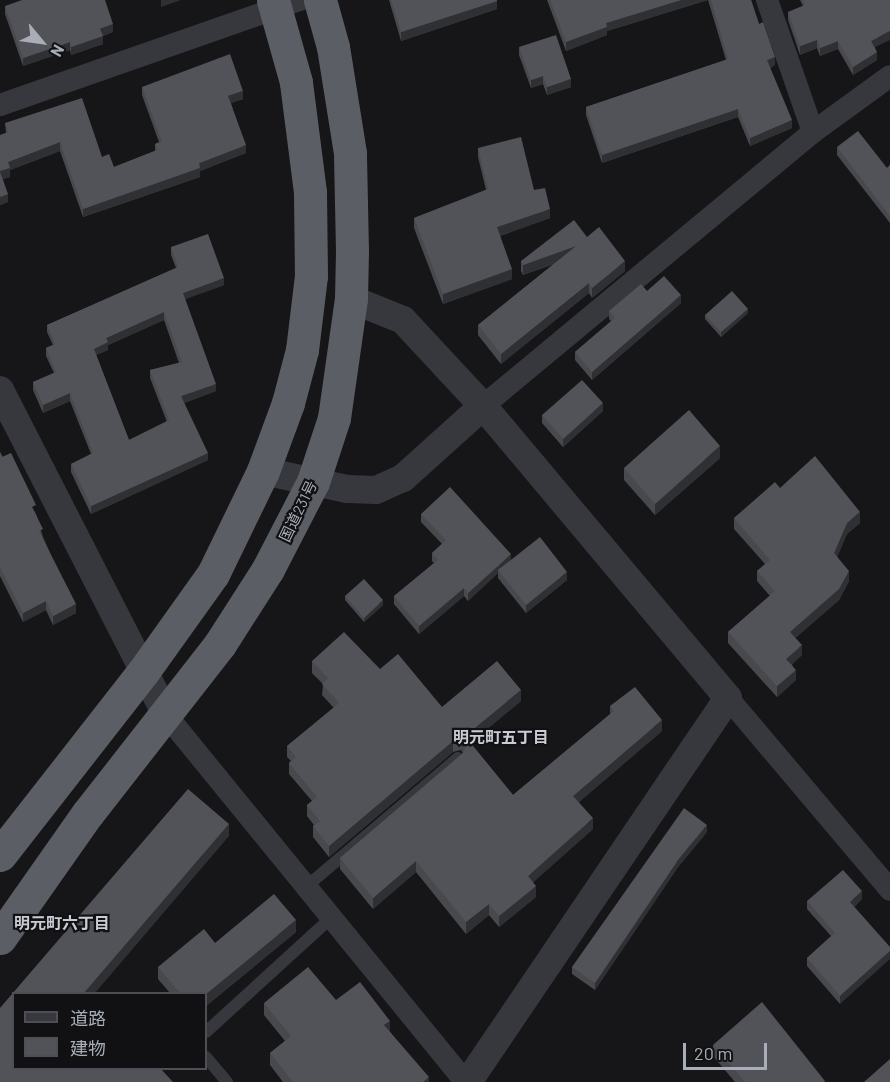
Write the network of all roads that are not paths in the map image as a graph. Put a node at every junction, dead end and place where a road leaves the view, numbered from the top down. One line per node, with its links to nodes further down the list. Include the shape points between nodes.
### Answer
1 (320, 0): 7 (highway, 国道231号, via 333,47 350,153)
2 (767, 0): 6 (street)
3 (282, 3): 5 (street); 10 (highway, via 310,192 311,276 302,350)
4 (890, 76): 6 (street)
5 (0, 105)
6 (813, 132): 9 (street)
7 (351, 299): 9 (street, via 403,320); 11 (highway, 国道231号, via 334,418)
8 (0, 390): 12 (street)
9 (483, 406): 11 (street, via 403,478 376,490); 13 (street)
10 (264, 471): 11 (street); 12 (highway, via 213,574)
11 (313, 482): 14 (highway, 国道231号, via 268,569)
12 (143, 672): 14 (street); 16 (highway)
13 (728, 698): 18 (street); 24 (street)
14 (167, 716): 17 (street); 20 (highway, 国道231号, via 88,813)
15 (458, 758): 17 (lane)
16 (0, 855)
17 (306, 886): 19 (street)
18 (890, 890)
19 (332, 917): 21 (lane); 24 (street)
20 (0, 938)
21 (207, 1031)
22 (207, 1058): 23 (lane)
23 (227, 1082)
24 (467, 1082)

